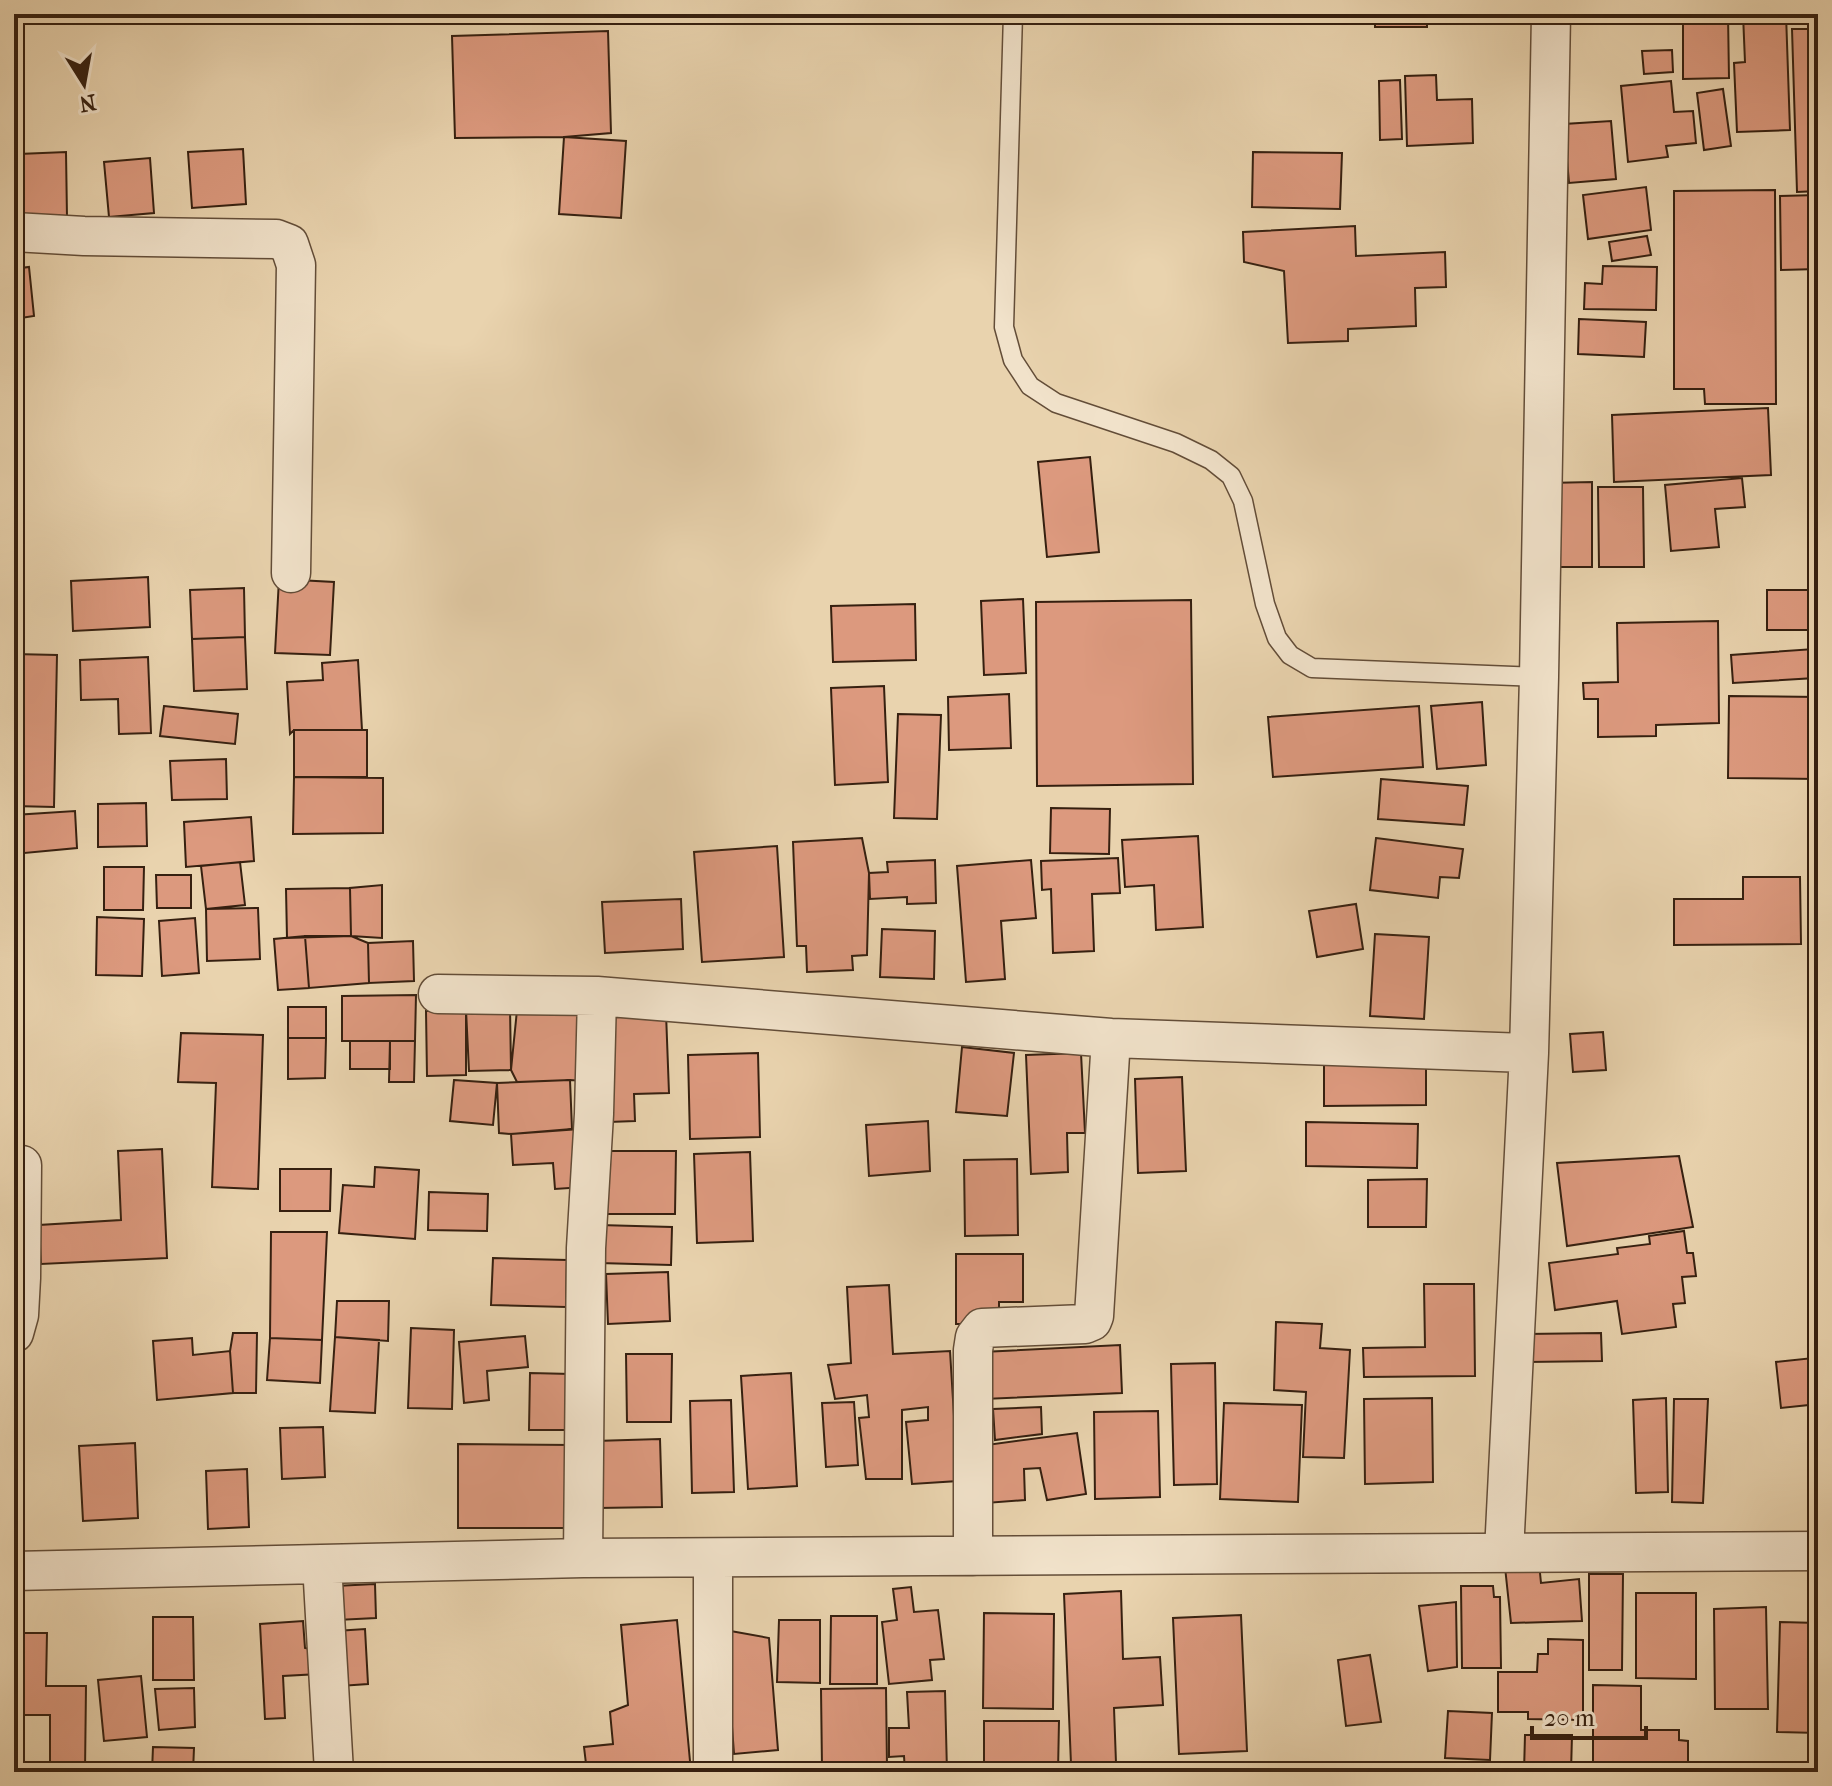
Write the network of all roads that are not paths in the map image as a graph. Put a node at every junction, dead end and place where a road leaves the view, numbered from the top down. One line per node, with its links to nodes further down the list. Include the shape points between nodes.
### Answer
1 (1013, 14): 5 (lane, via 1004,327 1013,360 1030,386 1056,403 1176,443 1231,476 1243,501 1277,638 1290,655 1312,668)
2 (1551, 14): 5 (street)
3 (14, 232): 4 (street, via 276,239 289,244 296,265)
4 (291, 573)
5 (1539, 677): 9 (street)
6 (438, 994): 7 (street)
7 (597, 996): 8 (street); 15 (street, via 586,1248)
8 (1111, 1038): 9 (street); 14 (street, via 1094,1316 1085,1324 977,1332)
9 (1529, 1053): 13 (street)
10 (22, 1165): 11 (street, via 21,1278)
11 (14, 1333)
12 (1818, 1551): 13 (street)
13 (1504, 1552): 14 (street)
14 (973, 1556): 16 (street)
15 (583, 1558): 16 (street); 17 (street)
16 (713, 1559): 20 (street)
17 (322, 1564): 18 (street); 19 (street)
18 (14, 1571)
19 (334, 1772)
20 (713, 1772)

